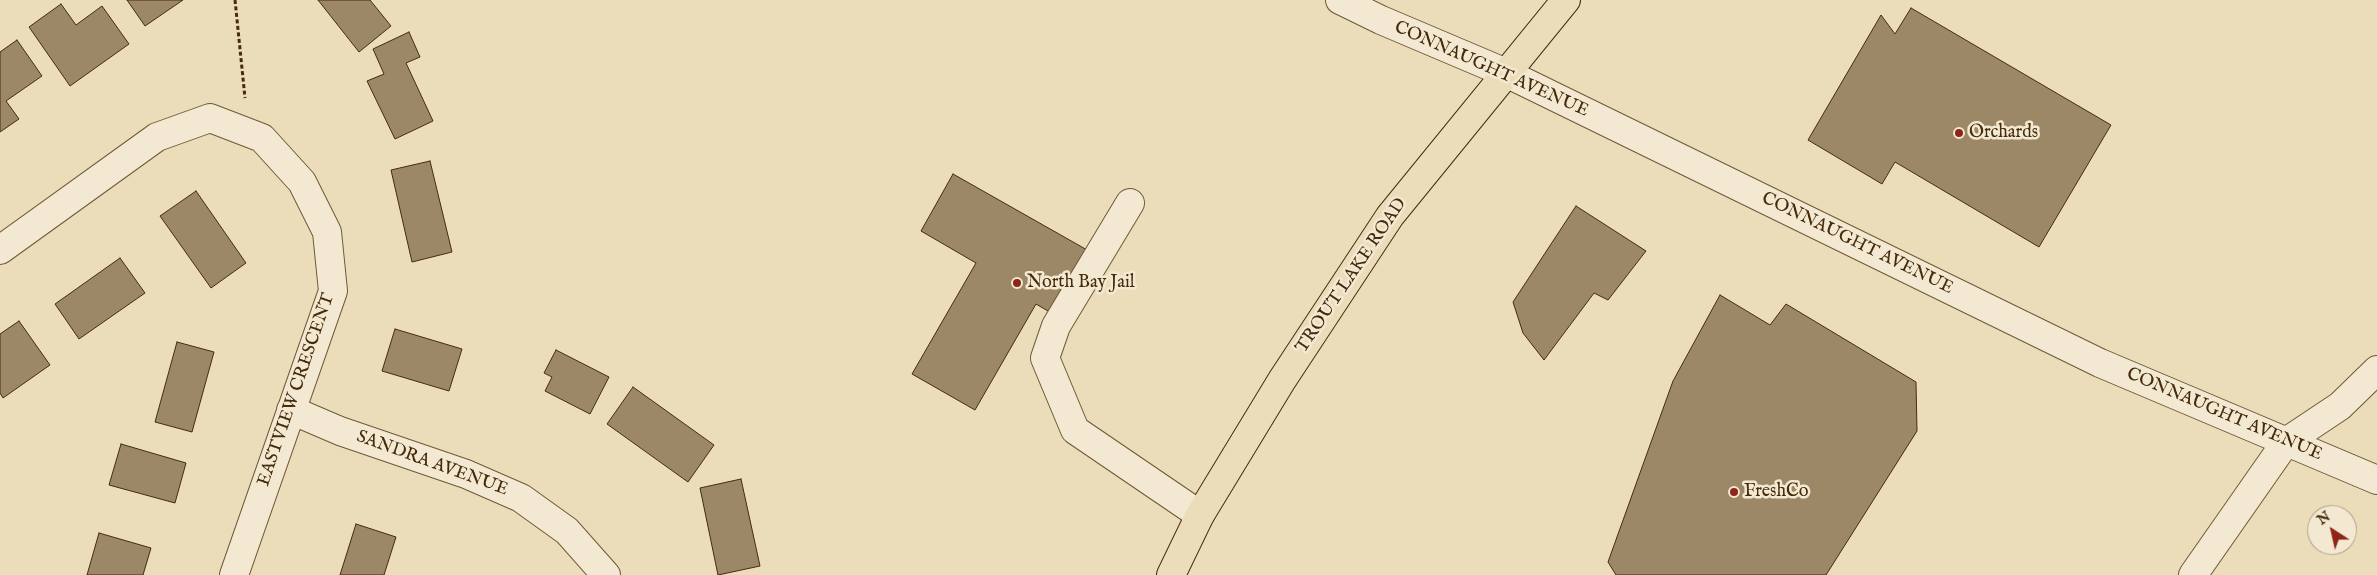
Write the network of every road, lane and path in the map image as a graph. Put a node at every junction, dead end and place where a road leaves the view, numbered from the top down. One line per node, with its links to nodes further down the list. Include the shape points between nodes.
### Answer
1 (235, 0): 5 (path)
2 (1340, 0): 4 (street, CONNAUGHT AVENUE)
3 (1566, 0): 4 (main road, TROUT LAKE ROAD)
4 (1506, 73): 10 (street, CONNAUGHT AVENUE, via 2100,363); 12 (main road, TROUT LAKE ROAD, via 1390,216 1282,380)
5 (249, 133): 7 (street, EASTVIEW CRESCENT, via 210,118 157,137); 9 (street, EASTVIEW CRESCENT, via 262,138 302,182 327,232 334,291)
6 (1130, 203): 12 (street, via 1056,326 1045,358 1075,430)
7 (0, 250)
8 (2377, 370): 10 (street, via 2340,406)
9 (291, 410): 13 (street, EASTVIEW CRESCENT); 14 (street, SANDRA AVENUE, via 340,431 466,474 521,498 567,530)
10 (2286, 442): 11 (street, CONNAUGHT AVENUE); 16 (street)
11 (2377, 480)
12 (1200, 515): 15 (main road, TROUT LAKE ROAD)
13 (234, 575)
14 (606, 575)
15 (1171, 575)
16 (2193, 575)

